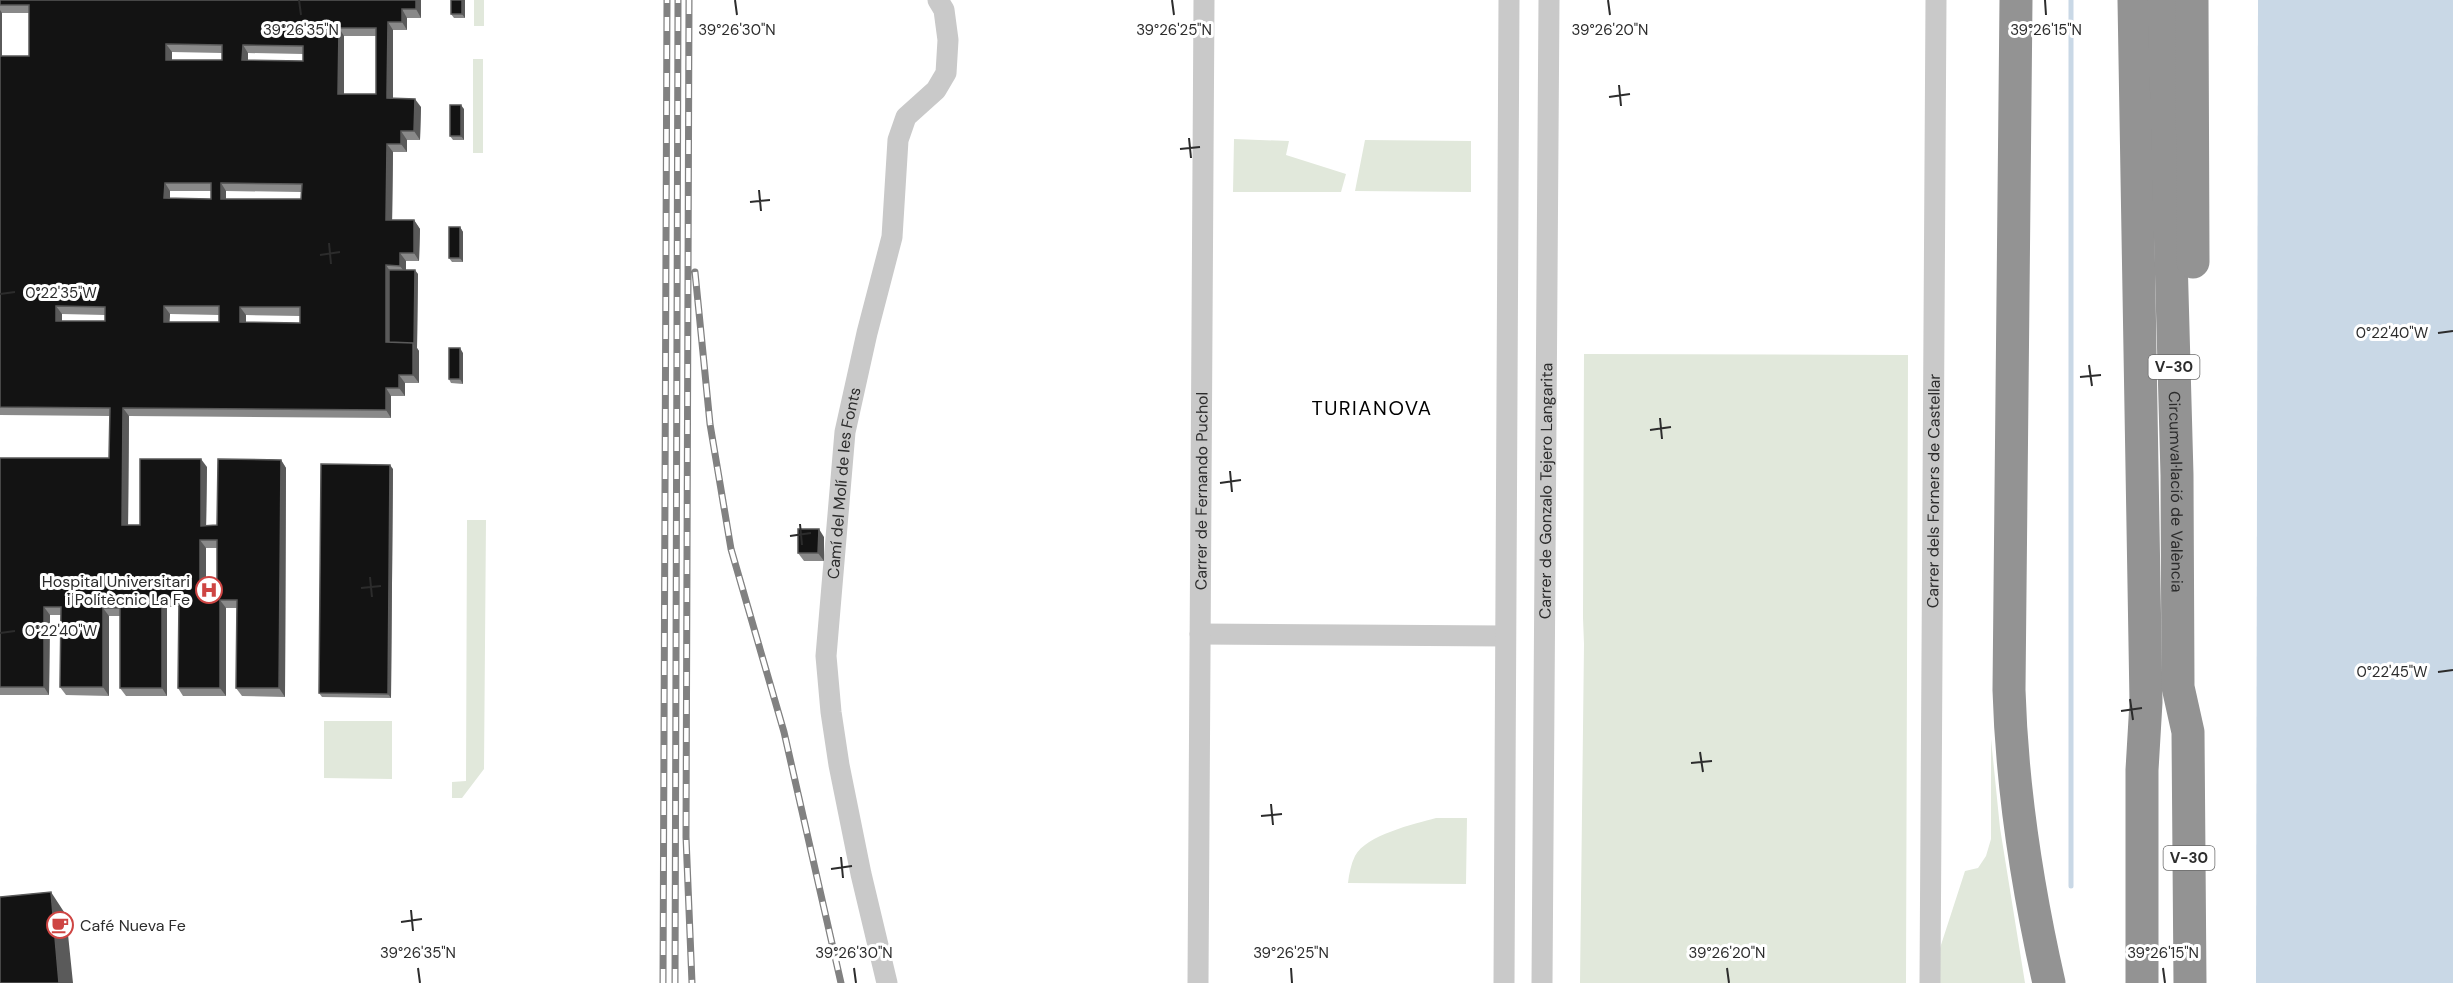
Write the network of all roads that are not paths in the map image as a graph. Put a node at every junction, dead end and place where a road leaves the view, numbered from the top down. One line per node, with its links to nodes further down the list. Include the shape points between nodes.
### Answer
1 (938, 0): 15 (street, Camí del Molí de les Fonts, via 944,10 948,40 946,73 936,90 906,117 898,140 892,237 845,432 826,656 839,765)
2 (1204, 0): 10 (street, Carrer de Fernando Puchol)
3 (1509, 0): 11 (street)
4 (1549, 0): 18 (street, Carrer de Gonzalo Tejero Langarita)
5 (1936, 0): 19 (street, Carrer dels Forners de Castellar)
6 (2016, 0): 14 (highway)
7 (2134, 0): 12 (highway, Circumval·lació de València / V-30)
8 (2164, 0): 13 (highway, Circumval·lació de València / V-30, via 2177,475 2178,687)
9 (2192, 0): 13 (highway, via 2193,686)
10 (1200, 634): 11 (street); 16 (street, Carrer de Fernando Puchol)
11 (1505, 636): 17 (street)
12 (2146, 702): 22 (highway, Circumval·lació de València / V-30, via 2142,770); 23 (highway, via 2156,761)
13 (2188, 732): 24 (highway, Circumval·lació de València / V-30)
14 (2011, 750): 20 (highway, via 2027,874); 21 (highway, via 2026,781 2044,887)
15 (887, 983)
16 (1198, 983)
17 (1504, 983)
18 (1542, 983)
19 (1930, 983)
20 (2049, 983)
21 (2068, 983)
22 (2142, 983)
23 (2157, 983)
24 (2190, 983)

